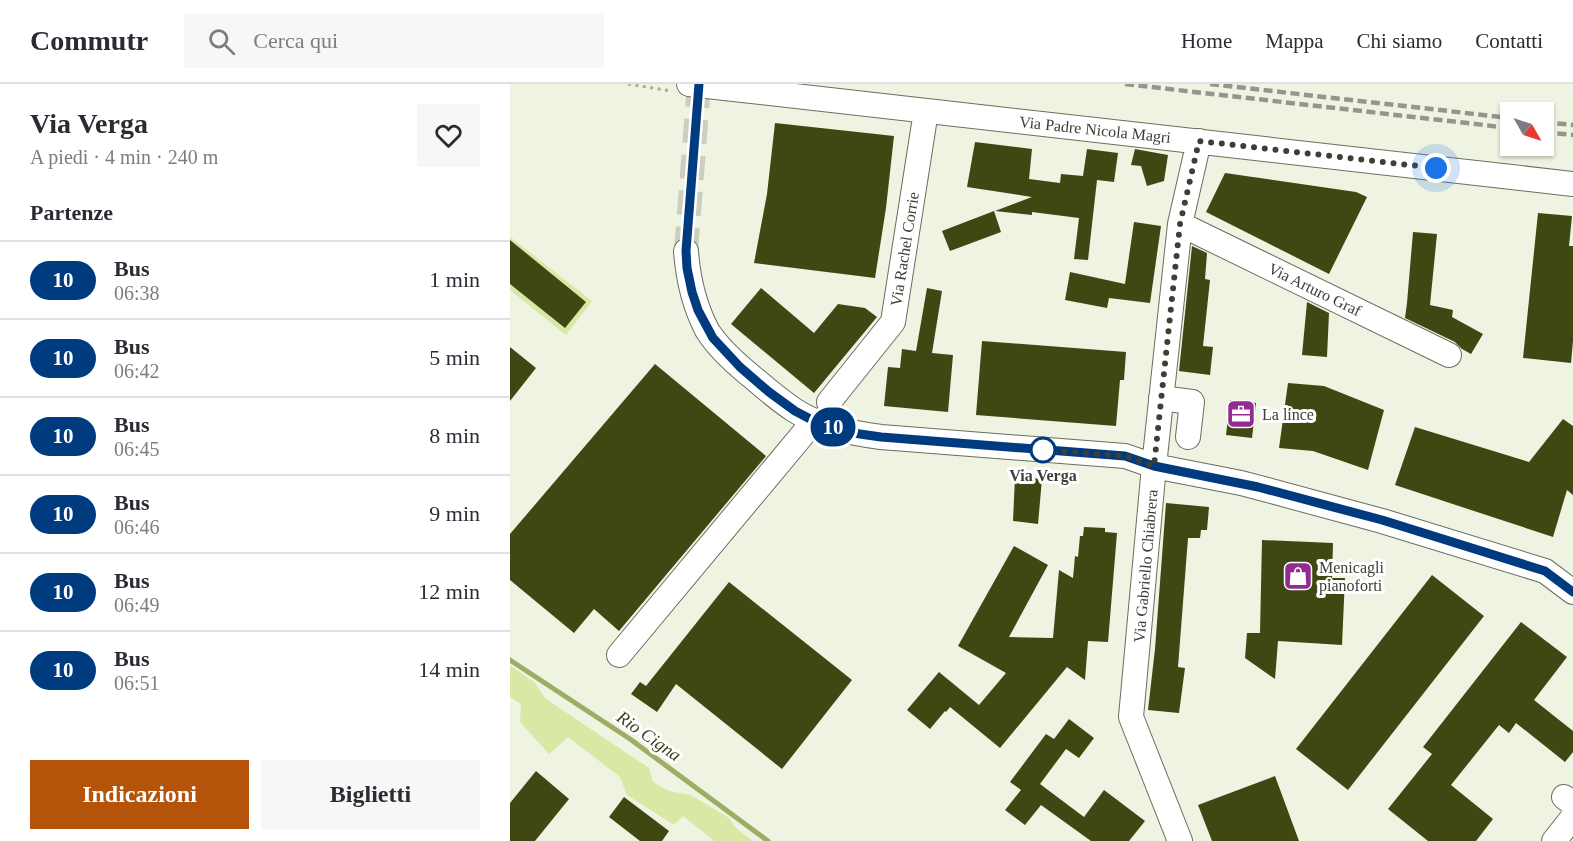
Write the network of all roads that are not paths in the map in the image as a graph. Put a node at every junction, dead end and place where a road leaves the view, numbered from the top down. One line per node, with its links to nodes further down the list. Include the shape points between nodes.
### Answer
1 (688, 87): 2 (street, Via Padre Nicola Magri)
2 (926, 111): 3 (street, Via Padre Nicola Magri); 9 (street, Via Rachel Corrie, via 892,322)
3 (1199, 141): 4 (street, Via Padre Nicola Magri); 5 (street, Via Gabriello Chiabrera)
4 (1573, 184)
5 (1180, 224): 7 (street, Via Arturo Graf); 8 (street, Via Gabriello Chiabrera)
6 (686, 251): 10 (street, via 692,292 713,338 769,392)
7 (1449, 355)
8 (1161, 398): 11 (street, via 1192,402); 12 (street, Via Gabriello Chiabrera)
9 (829, 402)
10 (814, 421): 12 (street, via 860,434 1125,456); 14 (street)
11 (1188, 437)
12 (1154, 466): 13 (street, via 1241,483 1382,520 1545,571); 16 (street, Via Gabriello Chiabrera, via 1131,717)
13 (1573, 592)
14 (619, 655)
15 (1570, 806): 17 (street)
16 (1180, 841)
17 (1554, 841)

